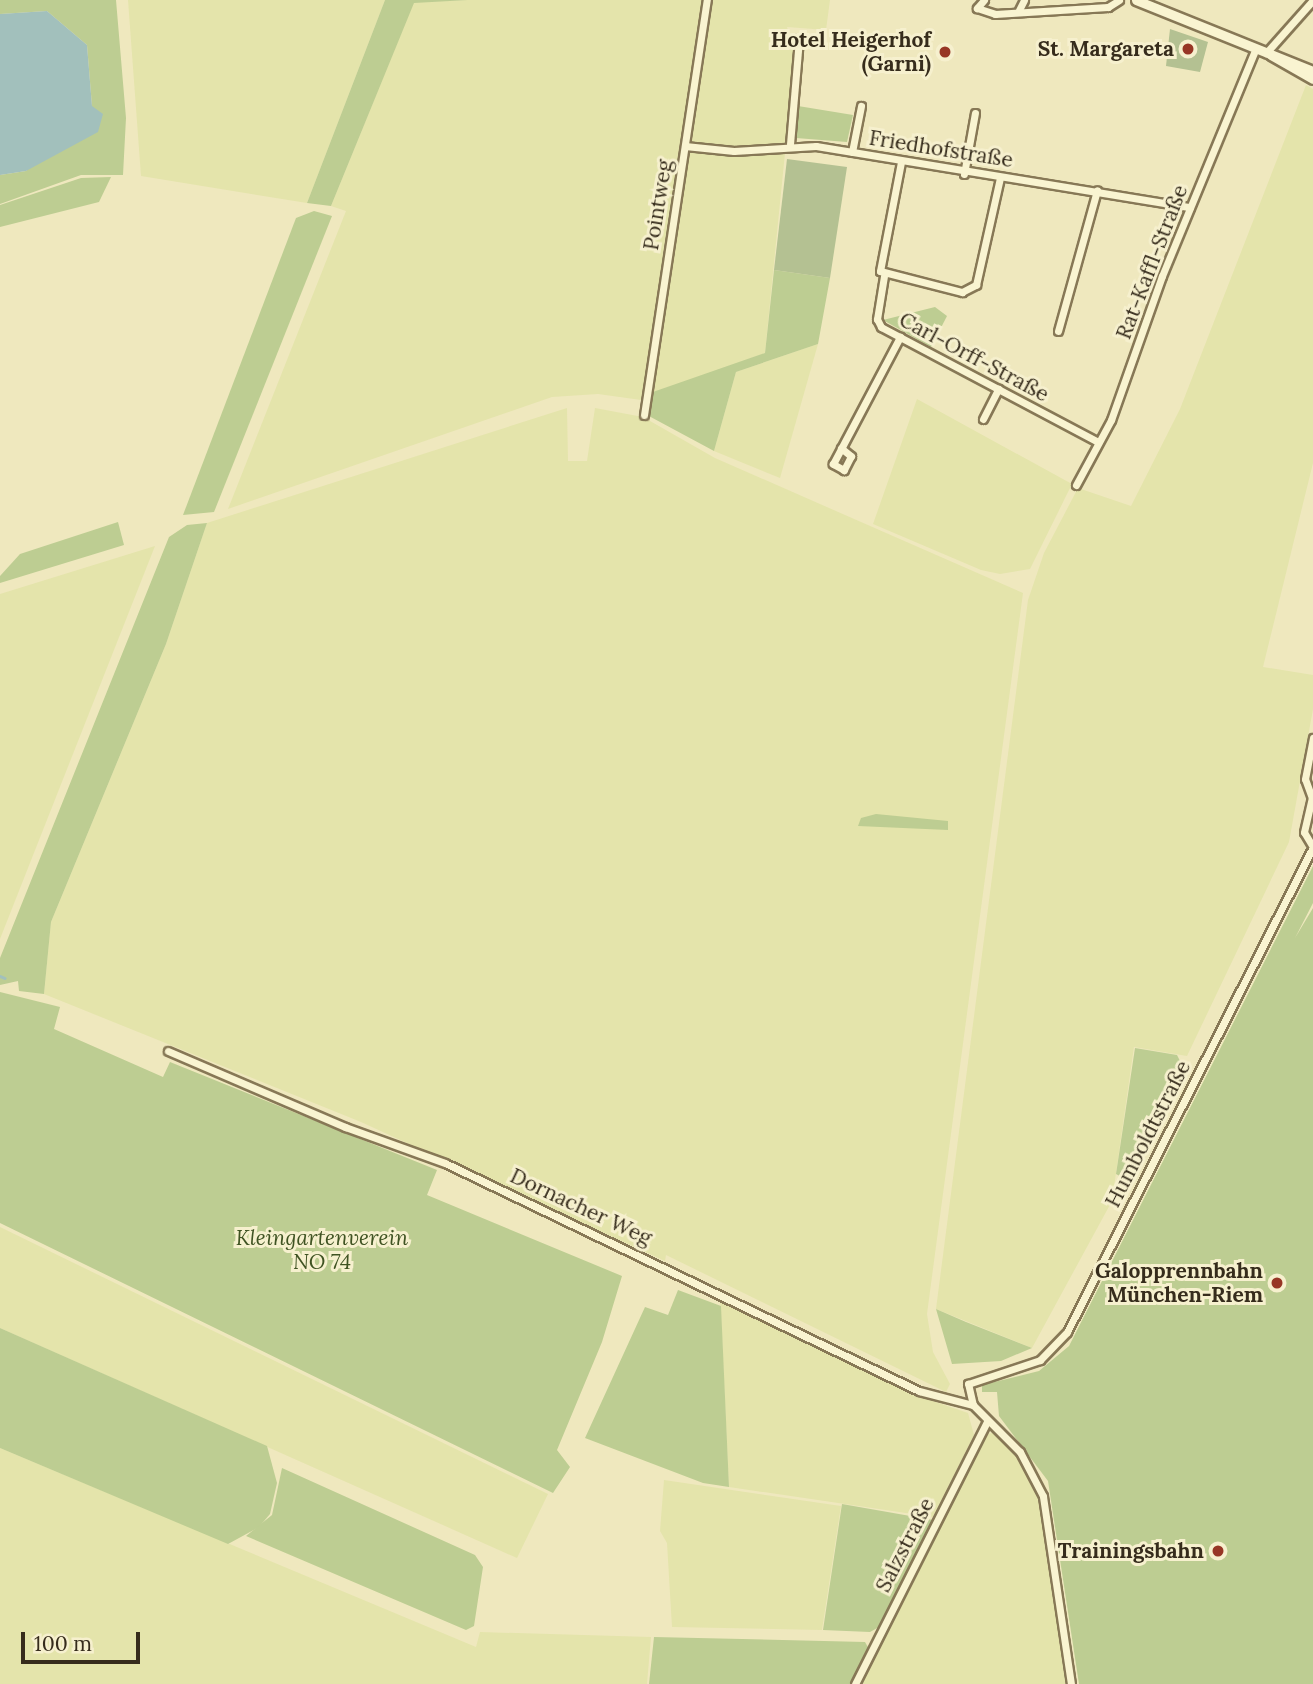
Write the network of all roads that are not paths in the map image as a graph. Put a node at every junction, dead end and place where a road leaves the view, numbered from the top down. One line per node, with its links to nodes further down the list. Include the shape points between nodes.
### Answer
1 (707, 0): 16 (street, Pointweg)
2 (984, 0): 7 (street, via 977,8 983,13)
3 (1024, 0): 7 (street)
4 (1119, 0): 7 (street, via 1108,7)
5 (1136, 0): 9 (street)
6 (1313, 0): 10 (street)
7 (1019, 10)
8 (799, 38): 15 (street)
9 (1255, 50): 10 (street); 22 (street, Rat-Kaffl-Straße)
10 (1268, 54): 11 (street, via 1296,60); 12 (street)
11 (1313, 71)
12 (1313, 79)
13 (861, 106): 17 (street)
14 (975, 113): 19 (street)
15 (790, 144): 16 (street, Friedhofstraße, via 734,151); 17 (street, Friedhofstraße)
16 (685, 146): 27 (street, Pointweg)
17 (852, 152): 18 (street, Friedhofstraße)
18 (901, 162): 19 (street, Friedhofstraße); 23 (street, via 880,260)
19 (964, 174): 20 (street, Friedhofstraße)
20 (1000, 178): 21 (street, Friedhofstraße); 23 (street, via 974,288 962,292)
21 (1097, 190): 22 (street, Friedhofstraße); 24 (street)
22 (1190, 207): 29 (street, Rat-Kaffl-Straße)
23 (884, 276): 25 (street, Carl-Orff-Straße, via 877,319)
24 (1058, 331)
25 (900, 337): 26 (street, Carl-Orff-Straße); 30 (street)
26 (998, 389): 28 (street); 29 (street, Carl-Orff-Straße)
27 (644, 415)
28 (983, 419)
29 (1098, 442): 31 (street, Rat-Kaffl-Straße)
30 (841, 448)
31 (1076, 485)
32 (1313, 738): 33 (street, via 1305,779)
33 (1312, 798): 34 (street, via 1304,832)
34 (1313, 847): 36 (street, Humboldtstraße, via 1067,1332 1040,1360 968,1384)
35 (168, 1051): 36 (street, Dornacher Weg, via 345,1127 434,1158 919,1391)
36 (973, 1405): 37 (street)
37 (987, 1421): 38 (street, Salzstraße); 39 (street, via 1020,1452 1043,1496)
38 (855, 1684)
39 (1071, 1684)

